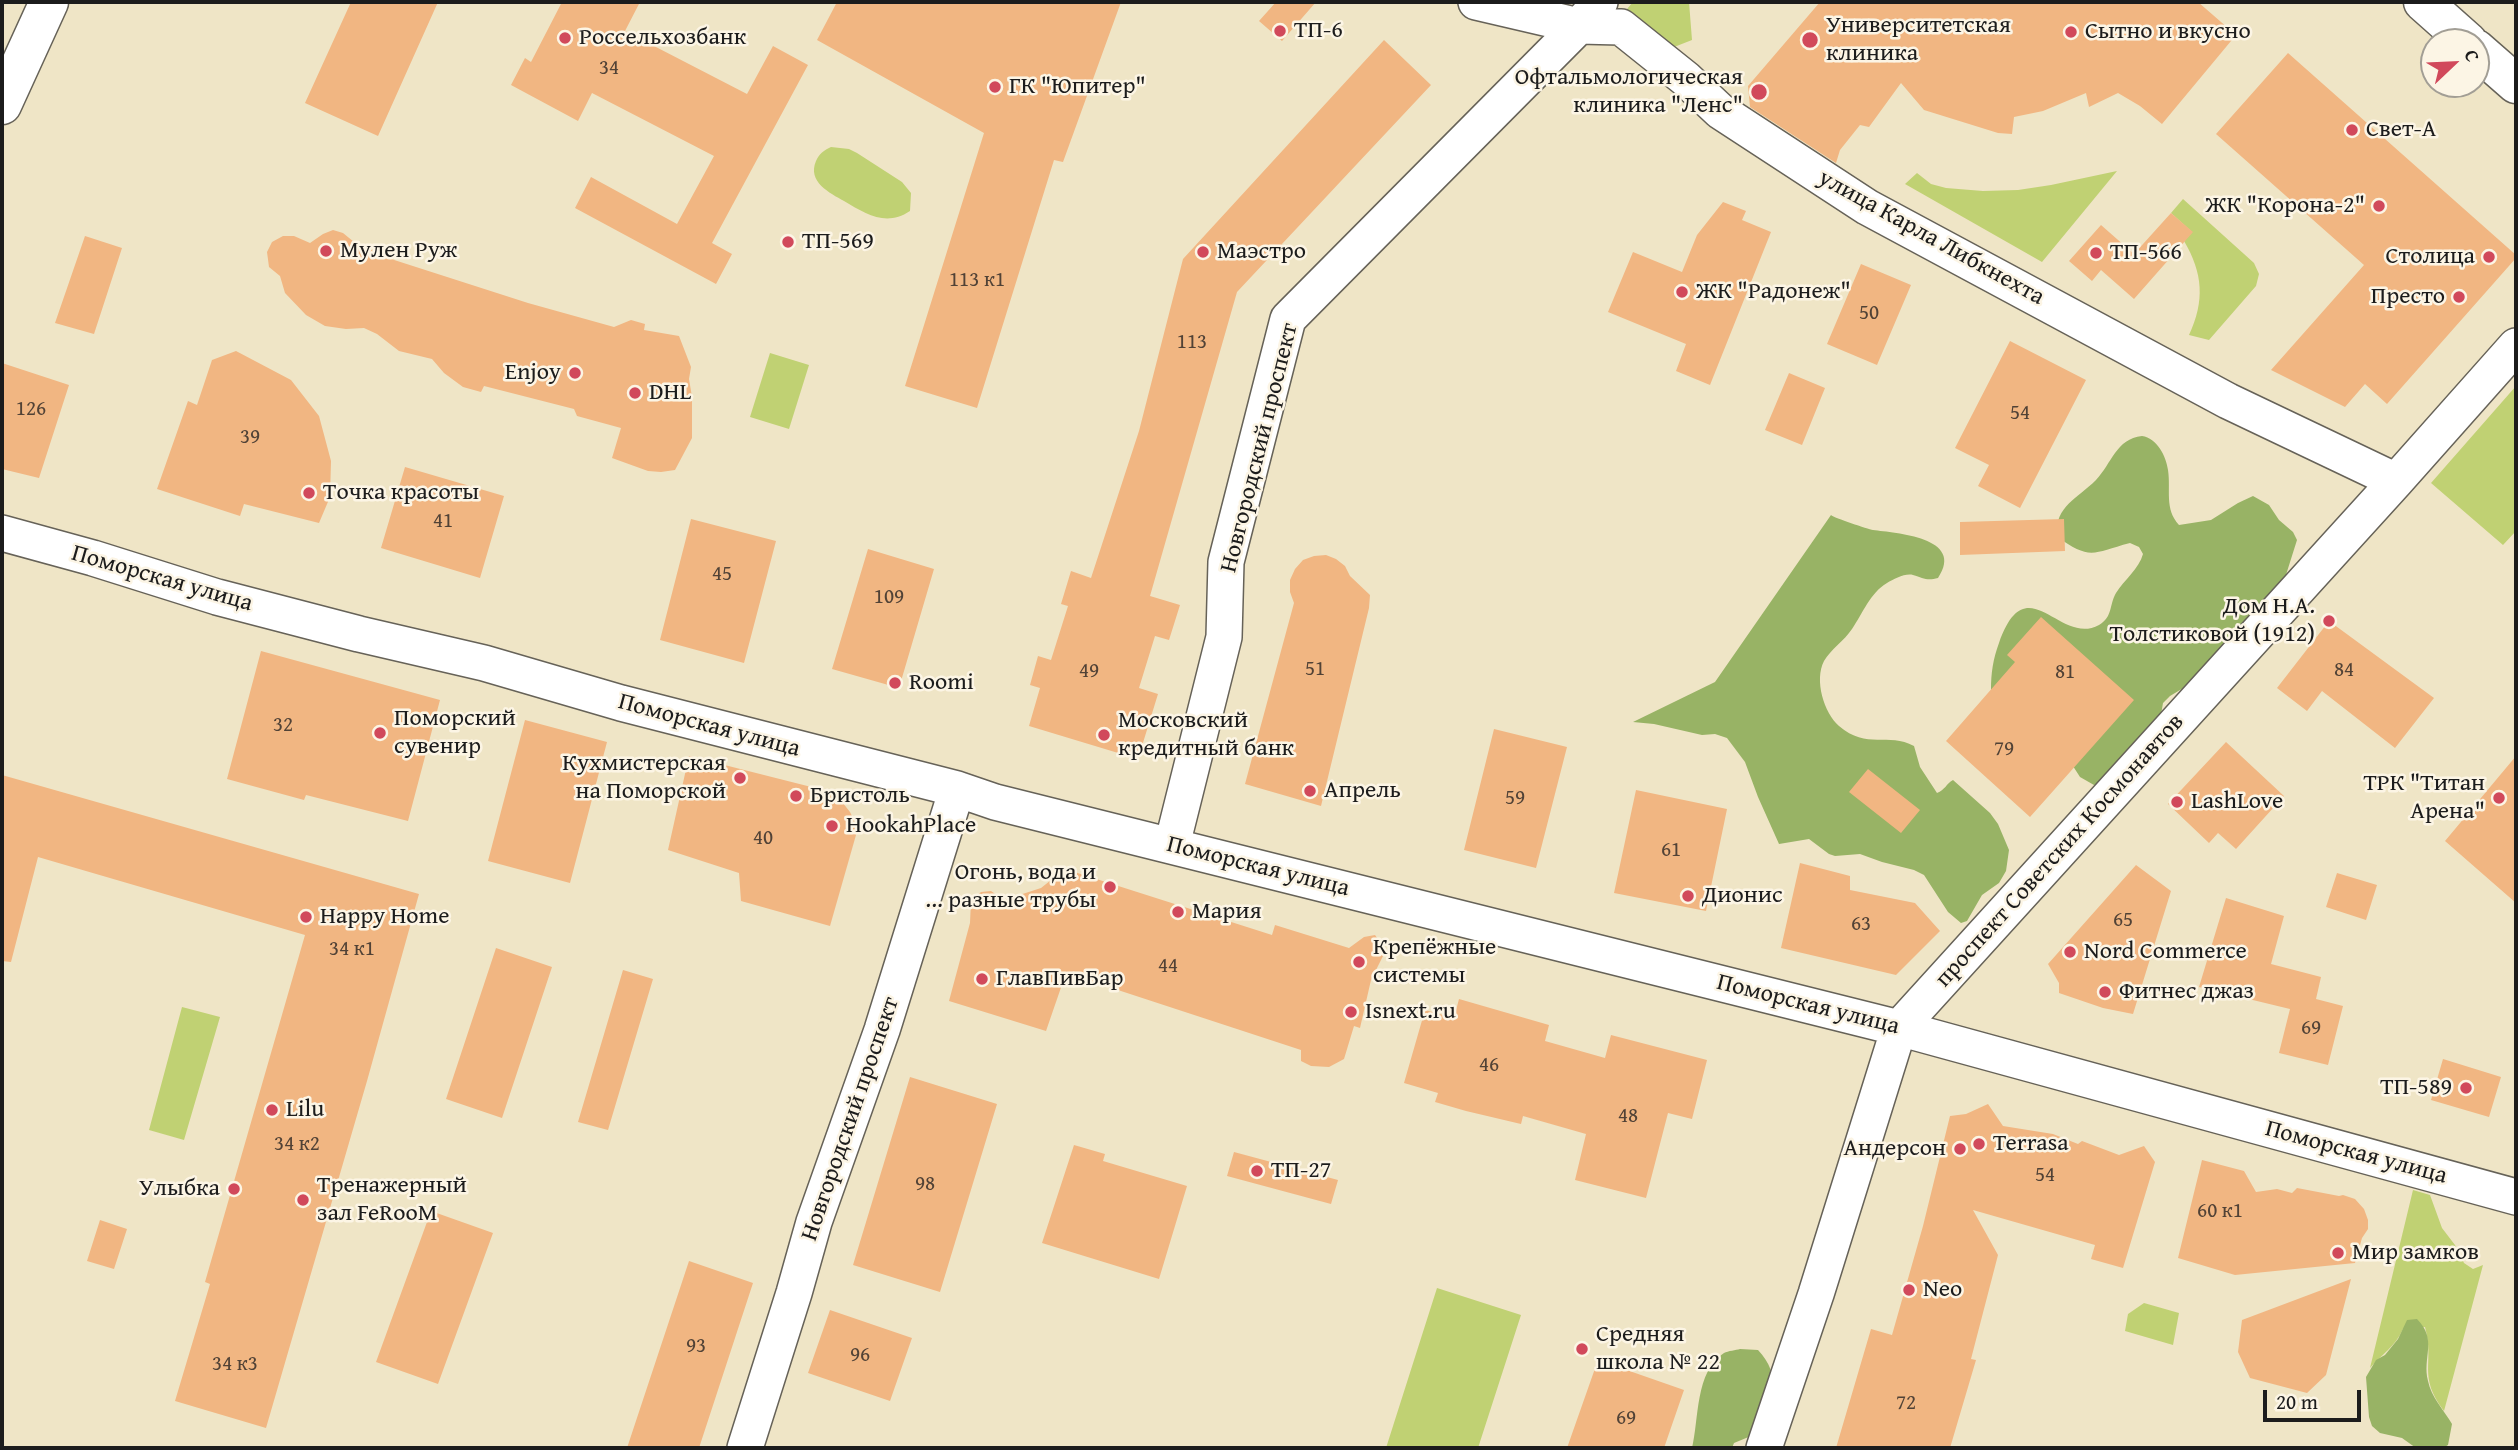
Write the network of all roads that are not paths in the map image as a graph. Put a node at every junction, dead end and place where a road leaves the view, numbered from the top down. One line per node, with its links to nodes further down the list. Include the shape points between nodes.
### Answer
1 (49, 2): 8 (main road)
2 (1476, 2): 4 (street, улица Карла Либкнехта)
3 (2423, 2): 5 (main road)
4 (1590, 14): 10 (street, улица Карла Либкнехта, via 1621,27 1720,111 1867,207 2228,401); 13 (street, Новгородский проспект, via 1288,319 1226,562 1224,637)
5 (2452, 28)
6 (2490, 61): 7 (main road)
7 (2516, 84)
8 (2, 105)
9 (2516, 345): 10 (street, проспект Советских Космонавтов)
10 (2396, 481): 14 (street, проспект Советских Космонавтов)
11 (2, 533): 12 (street, Поморская улица, via 236,602)
12 (957, 789): 13 (street, Поморская улица); 16 (street, Новгородский проспект, via 895,992 814,1222)
13 (1172, 845): 14 (street, Поморская улица)
14 (1899, 1028): 15 (street, Поморская улица); 17 (street, проспект Советских Космонавтов)
15 (2516, 1197)
16 (745, 1448)
17 (1764, 1448)

